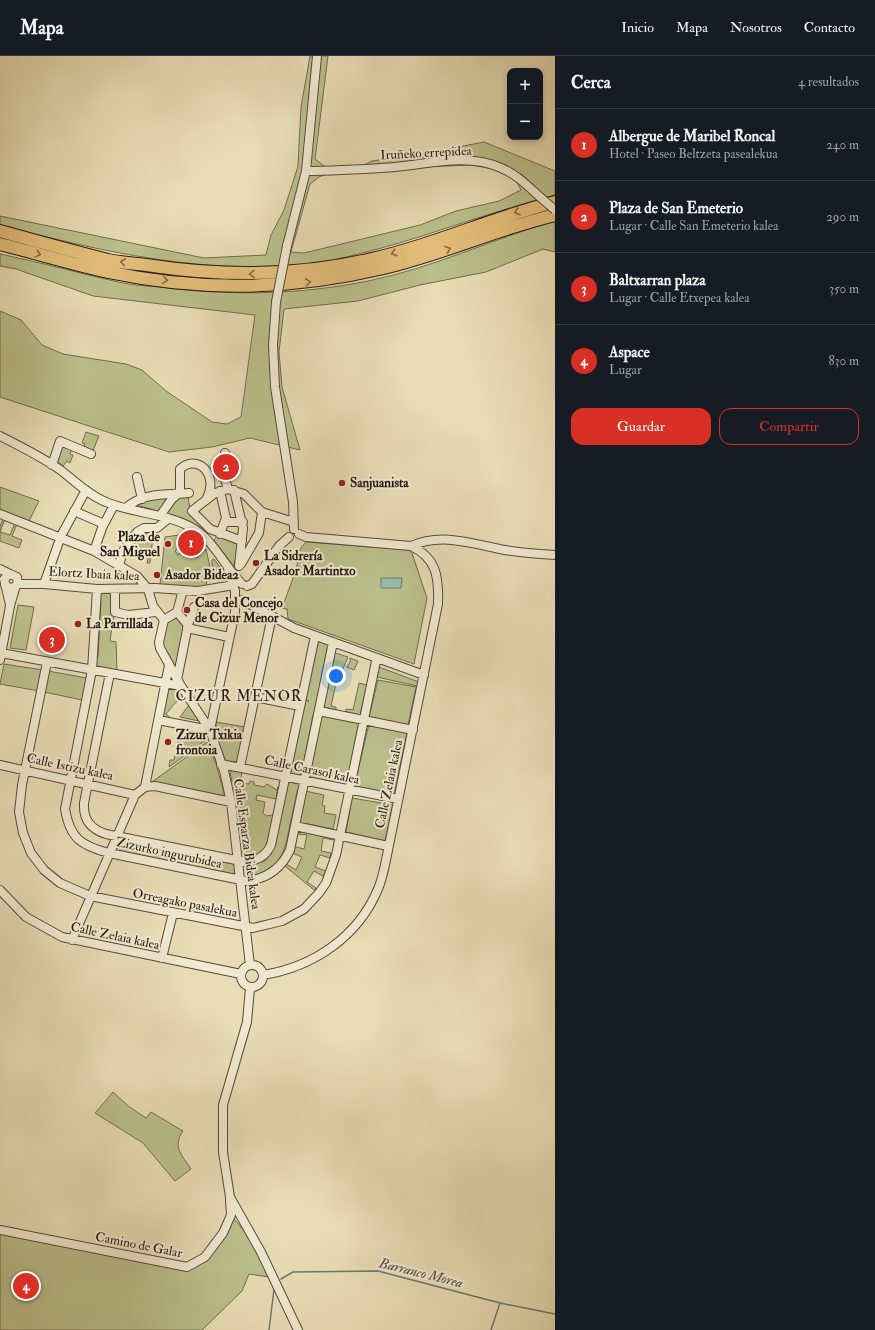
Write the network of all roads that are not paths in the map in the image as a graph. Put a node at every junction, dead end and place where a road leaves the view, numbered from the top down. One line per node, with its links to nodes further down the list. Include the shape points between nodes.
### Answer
1 (317, 56): 2 (street)
2 (306, 171): 4 (street, Iruñeko errepidea, bridge, via 461,161 482,163 501,167 519,178); 28 (street, bridge, via 276,302 272,345 274,381)
3 (555, 202): 6 (highway, one-way to 6, via 527,209 428,244 376,258 323,268 262,274 195,272 110,260)
4 (555, 210)
5 (555, 214): 7 (highway, one-way to 5, via 109,272 199,285 262,286 324,280 379,269 430,256)
6 (0, 231)
7 (0, 244)
8 (0, 436): 11 (street)
9 (91, 454): 11 (street, via 60,441)
10 (226, 454): 14 (street, via 222,469)
11 (52, 465): 13 (street)
12 (137, 477): 18 (street)
13 (86, 490): 19 (street); 21 (street)
14 (227, 490): 17 (street); 22 (street, via 244,494); 25 (street); 26 (street)
15 (190, 493): 16 (street)
16 (178, 494): 17 (street, via 180,468 197,464 210,476 211,490); 18 (street); 24 (street, via 172,499)
17 (206, 498): 29 (street, via 192,511)
18 (142, 499): 20 (street)
19 (114, 505): 20 (street); 27 (street)
20 (126, 508): 24 (street)
21 (74, 511): 27 (street); 31 (street)
22 (262, 512): 28 (street); 38 (street, via 259,533)
23 (0, 514): 31 (street)
24 (165, 516): 32 (street, via 194,529); 37 (street, via 157,528 144,528 137,532 123,551)
25 (226, 522): 26 (street); 30 (street)
26 (243, 522): 33 (street)
27 (104, 524): 35 (street)
28 (296, 528): 34 (street, via 306,537); 49 (street, Calle Esparza Bidea kalea, via 289,532 290,537 280,546 252,584)
29 (210, 529): 30 (street); 32 (street)
30 (220, 534): 33 (street)
31 (61, 536): 35 (street); 43 (street)
32 (207, 540): 40 (street)
33 (242, 541): 38 (street)
34 (411, 546): 36 (street, via 429,540 454,539 523,553); 66 (street, Calle Zelaia kalea, via 429,558 434,567 439,591)
35 (94, 551): 37 (street)
36 (555, 555)
37 (119, 566): 47 (street, via 137,576)
38 (239, 566): 40 (street)
39 (0, 569): 41 (street, Elortz Ibaia kalea)
40 (230, 571): 49 (street)
41 (13, 575): 42 (street); 43 (street, Elortz Ibaia kalea); 44 (street, via 18,579)
42 (3, 580): 44 (street, via 10,588); 50 (street)
43 (41, 584): 44 (street, Elortz Ibaia kalea); 45 (street, Elortz Ibaia kalea)
44 (17, 585): 50 (street)
45 (97, 589): 46 (street, Elortz Ibaia kalea); 64 (street, Zizurko ingurubidea)
46 (115, 589): 47 (street, Elortz Ibaia kalea); 52 (street, via 115,612 128,615)
47 (148, 589): 48 (street, Elortz Ibaia kalea); 52 (street)
48 (182, 590): 49 (street, Elortz Ibaia kalea); 53 (street)
49 (241, 590): 54 (street); 58 (street, Calle Esparza Bidea kalea)
50 (10, 606): 60 (street)
51 (193, 611): 56 (street)
52 (156, 612): 55 (street)
53 (176, 612): 55 (street); 56 (street)
54 (272, 616): 57 (street); 69 (street)
55 (164, 620): 63 (street, via 159,642)
56 (188, 626): 58 (street); 67 (street)
57 (315, 636): 59 (street); 70 (street, Zizurko ingurubidea)
58 (229, 637): 74 (street, Calle Esparza Bidea kalea)
59 (333, 642): 66 (street); 71 (street, Zizurko ingurubidea)
60 (1, 656): 62 (street)
61 (376, 661): 73 (street, Orreagako pasalekua)
62 (48, 662): 64 (street); 79 (street, Orreagako pasalekua)
63 (169, 665): 67 (street); 68 (street)
64 (92, 670): 65 (street); 81 (street, Zizurko ingurubidea)
65 (110, 673): 68 (street); 83 (street, Zizurko ingurubidea)
66 (424, 675): 75 (street, Calle Zelaia kalea)
67 (179, 683): 68 (street); 74 (street)
68 (165, 684): 72 (street)
69 (255, 697): 70 (street); 78 (street)
70 (300, 706): 80 (street, Zizurko ingurubidea)
71 (319, 711): 73 (street); 82 (street, Zizurko ingurubidea)
72 (158, 720): 74 (street); 84 (street)
73 (364, 720): 75 (street); 85 (street, Orreagako pasalekua)
74 (210, 730): 76 (street, Calle Esparza Bidea kalea)
75 (413, 730): 87 (street, Calle Zelaia kalea)
76 (221, 764): 78 (street, Calle Carasol kalea); 88 (street, Calle Esparza Bidea kalea)
77 (0, 765): 79 (street, Calle Istizu kalea)
78 (240, 767): 80 (street, Calle Carasol kalea)
79 (25, 770): 81 (street, Calle Istizu kalea); 97 (street, Orreagako pasalekua, via 19,812 23,833 31,853 44,870 60,883)
80 (286, 777): 82 (street, Calle Carasol kalea); 94 (street, Zizurko ingurubidea, via 269,850 255,861)
81 (70, 779): 83 (street, Calle Istizu kalea); 93 (street, Zizurko ingurubidea, via 65,810 70,829 83,844)
82 (304, 781): 85 (street, Calle Carasol kalea); 89 (street, Zizurko ingurubidea)
83 (88, 783): 86 (street, Calle Istizu kalea); 90 (street, Zizurko ingurubidea, via 84,810 87,821 98,831)
84 (145, 787): 86 (street); 88 (street, via 155,786)
85 (350, 791): 87 (street, Calle Carasol kalea); 91 (street, Orreagako pasalekua)
86 (135, 795): 90 (street)
87 (398, 800): 92 (street, Calle Zelaia kalea)
88 (231, 802): 94 (street, Calle Esparza Bidea kalea)
89 (295, 826): 91 (street); 95 (street, Zizurko ingurubidea, via 290,850 280,866 265,877)
90 (116, 836): 93 (street); 94 (street, Zizurko ingurubidea)
91 (340, 836): 92 (street); 99 (street, Orreagako pasalekua, via 331,873 308,905 282,921)
92 (388, 846): 104 (street, Calle Zelaia kalea, via 378,889 355,926 331,949 305,964)
93 (109, 853): 95 (street, Zizurko ingurubidea); 97 (street)
94 (238, 861): 95 (street, Calle Esparza Bidea kalea)
95 (240, 880): 99 (street, Calle Esparza Bidea kalea)
96 (0, 890): 100 (street, Calle Zelaia kalea, via 26,917 48,931)
97 (90, 896): 98 (street, Orreagako pasalekua); 100 (street)
98 (173, 913): 99 (street, Orreagako pasalekua); 101 (street)
99 (246, 928): 102 (street, Calle Esparza Bidea kalea)
100 (72, 940): 101 (street, Calle Zelaia kalea)
101 (162, 958): 103 (street, Calle Zelaia kalea)
102 (250, 965): 103 (street); 104 (street, via 256,966)
103 (241, 974): 105 (street, via 244,984)
104 (263, 975): 105 (street, via 258,986)
105 (250, 988): 106 (street, via 247,1022 223,1105 223,1152)
106 (230, 1197): 107 (street, Camino de Galar, via 231,1215 223,1233 205,1257 187,1267); 108 (street, via 261,1252)
107 (0, 1230)
108 (298, 1330)

